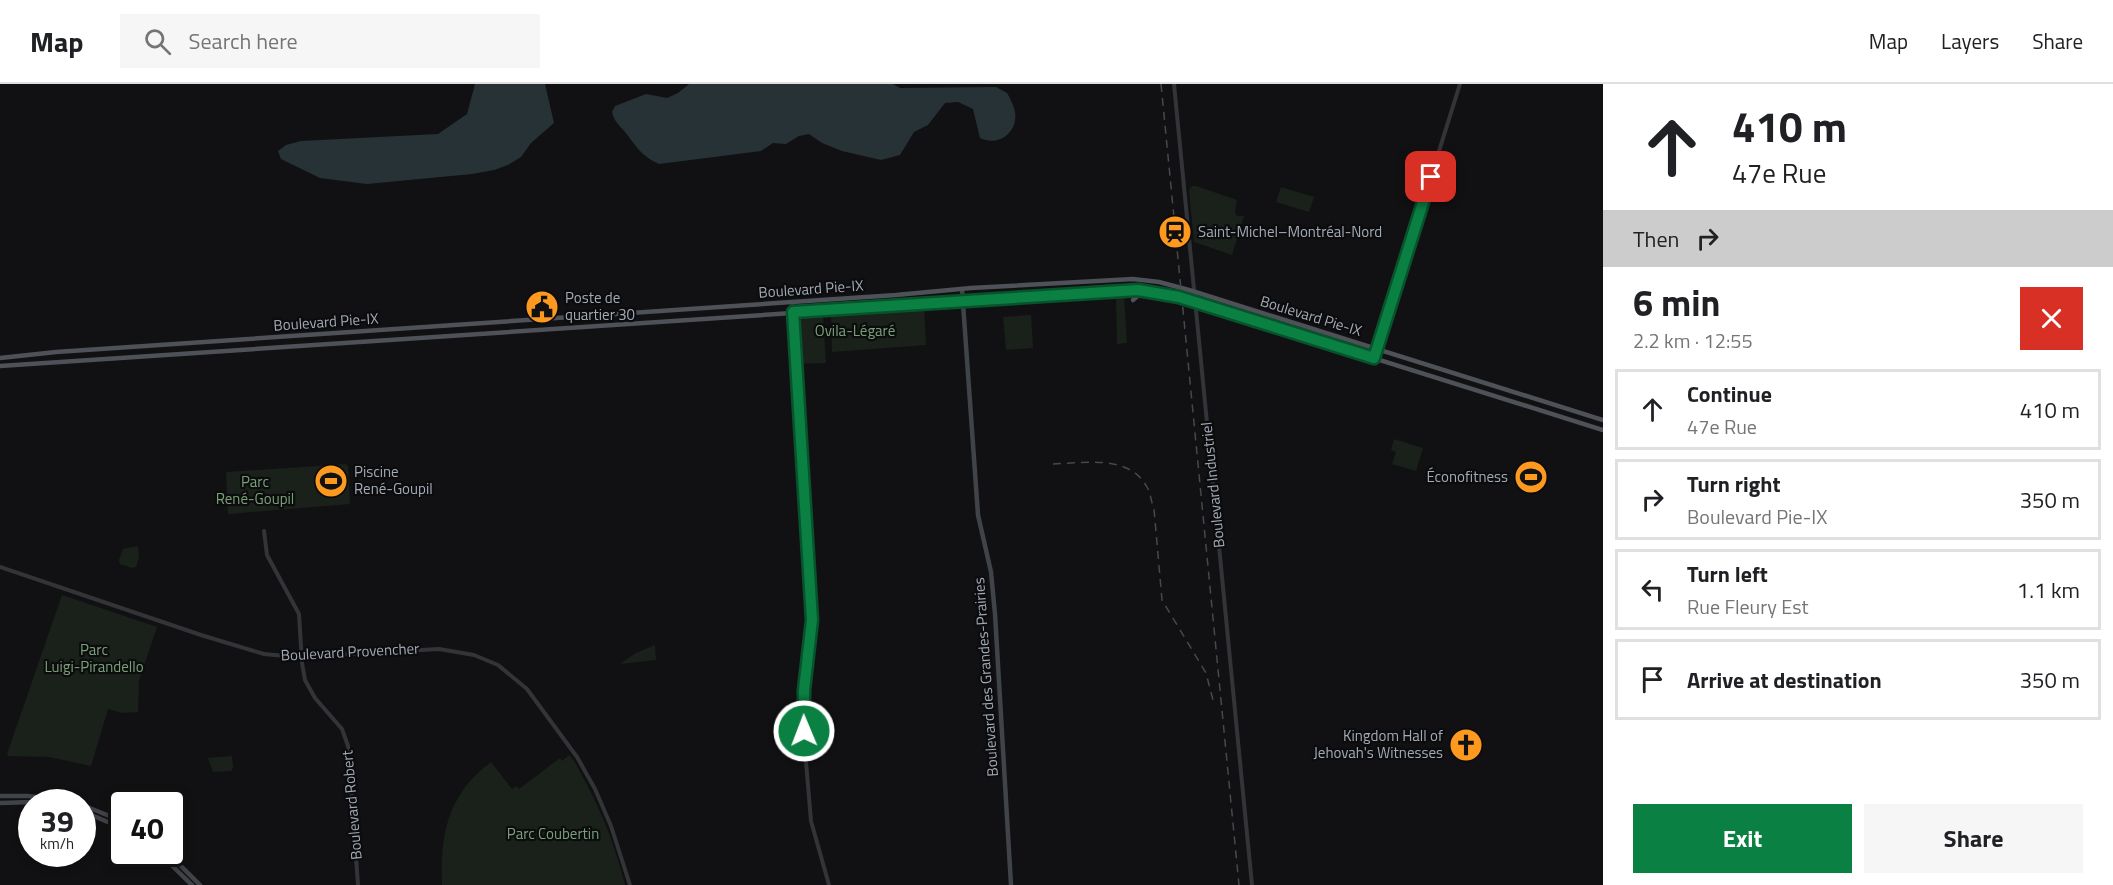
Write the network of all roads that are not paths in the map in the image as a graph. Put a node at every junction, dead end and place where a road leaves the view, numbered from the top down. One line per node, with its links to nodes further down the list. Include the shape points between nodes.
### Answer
1 (1174, 84): 5 (street, Boulevard Industriel)
2 (1460, 84): 11 (street)
3 (962, 289): 5 (main road, Boulevard Pie-IX, via 1122,278 1159,282); 6 (main road, Boulevard des Grandes-Prairies); 8 (main road, Boulevard Pie-IX)
4 (1144, 290): 6 (main road, Boulevard Pie-IX); 7 (main road); 9 (main road, Boulevard Pie-IX)
5 (1195, 292): 9 (street, Boulevard Industriel); 11 (main road, Boulevard Pie-IX)
6 (963, 300): 10 (main road, Boulevard Pie-IX); 31 (main road, Boulevard des Grandes-Prairies, via 978,515 991,572 995,616)
7 (1133, 300)
8 (792, 302): 10 (street); 12 (main road, Boulevard Pie-IX)
9 (1196, 303): 13 (main road, Boulevard Pie-IX); 32 (street, Boulevard Industriel)
10 (793, 312): 14 (main road, Boulevard Pie-IX); 30 (street, via 812,620 803,697 805,750 811,821)
11 (1377, 349): 13 (street); 15 (main road, Boulevard Pie-IX)
12 (0, 358)
13 (1374, 358): 16 (main road, Boulevard Pie-IX)
14 (0, 366)
15 (1603, 420)
16 (1603, 430)
17 (264, 531): 19 (street, Boulevard Robert, via 267,555 299,614)
18 (0, 567): 19 (street, Boulevard Provencher, via 238,648)
19 (302, 657): 28 (street, Boulevard Robert, via 310,690 339,724 348,746); 29 (street, Boulevard Provencher, via 430,649 459,651 502,668 527,689 573,751 615,836)
20 (0, 796): 21 (main road)
21 (18, 796)
22 (18, 802): 23 (main road)
23 (0, 803)
24 (173, 867): 26 (main road)
25 (182, 867): 27 (main road)
26 (192, 885)
27 (200, 885)
28 (358, 885)
29 (630, 885)
30 (829, 885)
31 (1011, 885)
32 (1252, 885)

